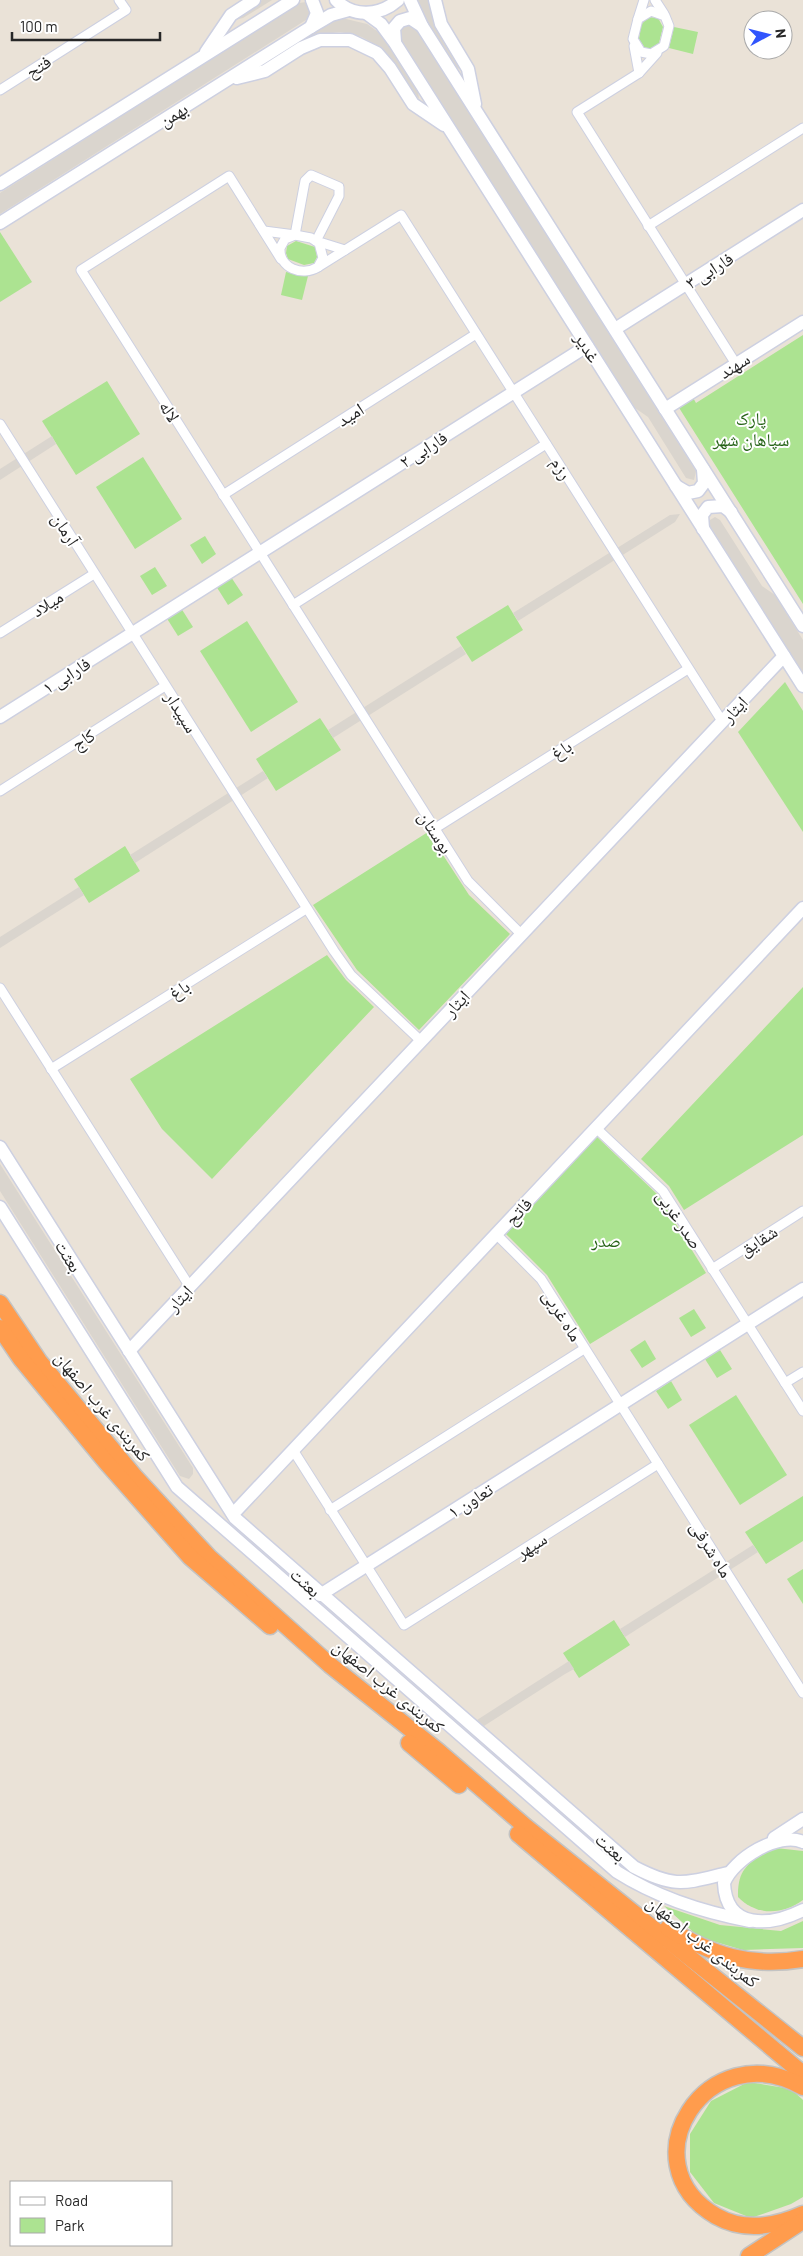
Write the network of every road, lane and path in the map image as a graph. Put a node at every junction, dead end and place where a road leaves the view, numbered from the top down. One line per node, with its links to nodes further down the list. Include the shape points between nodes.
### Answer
1 (119, 0): 23 (street, فتح, via 126,10)
2 (254, 0): 20 (main road, via 231,15)
3 (293, 0): 20 (main road, بهمن)
4 (312, 0): 16 (main road, via 317,13)
5 (336, 0): 11 (main road)
6 (398, 0): 12 (main road, via 379,12)
7 (410, 0): 15 (main road, غدیر)
8 (436, 0): 24 (main road, via 441,24 468,69)
9 (644, 0): 14 (street)
10 (655, 0): 13 (street)
11 (349, 10): 12 (main road); 16 (main road, بهمن, via 331,15)
12 (366, 14): 18 (main road, غدیر, via 381,24)
13 (665, 16): 14 (street, via 651,11); 19 (street, via 669,26 666,42)
14 (638, 19): 17 (street)
15 (422, 26): 18 (main road, via 415,19 400,21 394,28); 24 (main road, غدیر)
16 (310, 27): 22 (main road, بهمن)
17 (633, 39): 19 (street, via 641,52); 21 (street)
18 (395, 43): 25 (main road, غدیر)
19 (657, 53): 21 (street)
20 (205, 54): 27 (main road, بهمن)
21 (639, 73): 30 (street, via 577,112)
22 (225, 81): 25 (main road, via 266,71 320,40 350,40 377,53 413,104); 29 (main road, بهمن)
23 (0, 90)
24 (477, 111): 39 (main road, غدیر)
25 (449, 128): 41 (main road, غدیر)
26 (803, 128): 30 (street)
27 (0, 184)
28 (803, 210): 37 (main road, فارابی ۳)
29 (2, 221)
30 (648, 226): 37 (street)
31 (264, 231): 32 (street); 35 (street); 49 (street, لاله, via 229,176 81,270)
32 (295, 235): 33 (street); 33 (street, via 304,181 311,175 339,187 339,196); 35 (street, via 282,244)
33 (316, 241): 34 (street); 36 (street, via 324,253)
34 (345, 250): 36 (street); 40 (street, رزم, via 401,214)
35 (281, 259): 36 (street, via 288,267 303,271)
36 (318, 267)
37 (686, 284): 39 (main road, فارابی ۳); 42 (street)
38 (803, 322): 42 (main road, سهند)
39 (615, 330): 44 (main road, غدیر)
40 (476, 334): 43 (street, رزم); 49 (street, امید)
41 (587, 346): 43 (main road, فارابی ۲); 48 (main road, غدیر)
42 (736, 364): 44 (main road, سهند)
43 (514, 392): 46 (street, رزم); 52 (main road, فارابی ۲)
44 (665, 409): 47 (main road, غدیر)
45 (0, 424): 53 (street, آرمان)
46 (546, 444): 54 (street); 59 (street, رزم)
47 (703, 468): 48 (main road, via 706,478 698,491 684,492); 50 (main road, غدیر)
48 (676, 486): 51 (main road, غدیر)
49 (223, 495): 52 (street, لاله)
50 (731, 512): 51 (main road, via 718,505 708,507 701,520); 55 (main road, غدیر)
51 (704, 529): 58 (main road, غدیر)
52 (260, 553): 54 (street, لاله); 57 (main road, فارابی ۲)
53 (94, 574): 56 (street, میلاد); 57 (street, آرمان)
54 (293, 605): 65 (street, بوستان)
55 (803, 626)
56 (0, 633)
57 (132, 633): 60 (street, سپیدار); 62 (main road, فارابی ۱)
58 (784, 656): 61 (main road, غدیر); 63 (main road, ایثار)
59 (688, 669): 63 (street, رزم); 65 (street, باغ)
60 (166, 686): 64 (street, کاج); 67 (street, سپیدار)
61 (803, 686)
62 (0, 717)
63 (722, 721): 68 (main road, ایثار)
64 (0, 791)
65 (434, 829): 68 (street, بوستان, via 475,890)
66 (803, 908): 72 (main road, فاتح)
67 (306, 909): 70 (street, سپیدار, via 351,975); 71 (street, باغ)
68 (521, 934): 70 (main road, ایثار)
69 (0, 988): 71 (street)
70 (421, 1041): 78 (main road, ایثار)
71 (51, 1069): 78 (street)
72 (596, 1128): 76 (main road, فاتح); 77 (street, صدر غربی, via 663,1191)
73 (0, 1147): 84 (main road, بعثت)
74 (0, 1207): 104 (main road, بعثت, via 177,1486 617,1872 642,1888 692,1908)
75 (803, 1212): 77 (street, شقایق)
76 (496, 1234): 83 (street, ماه غربی, via 541,1279); 89 (main road, فاتح)
77 (712, 1269): 81 (street, صدر غربی)
78 (190, 1287): 84 (main road, ایثار)
79 (803, 1289): 81 (main road, تعاون ۱)
80 (0, 1303): 102 (highway, کمربندی غرب اصفهان, via 39,1361 136,1478 209,1557 330,1665)
81 (748, 1324): 86 (street, صدر غربی); 87 (main road, تعاون ۱)
82 (0, 1328): 107 (highway, کمربندی غرب اصفهان, via 21,1359 106,1462 190,1557 340,1687)
83 (584, 1349): 87 (street, ماه غربی); 91 (street)
84 (129, 1351): 92 (main road, بعثت)
85 (803, 1372): 86 (street)
86 (785, 1384): 88 (street, صدر غربی)
87 (621, 1405): 90 (street, ماه شرقی); 93 (main road, تعاون ۱)
88 (803, 1411)
89 (293, 1450): 91 (street); 92 (main road, فاتح)
90 (658, 1464): 93 (street, سپهر, via 404,1625); 95 (street, ماه شرقی)
91 (330, 1510): 93 (street)
92 (232, 1514): 94 (main road, بعثت)
93 (366, 1566): 94 (main road, تعاون ۱)
94 (320, 1595): 101 (main road, بعثت, via 634,1867 658,1880 676,1883)
95 (803, 1693)
96 (803, 1819): 100 (main road)
97 (803, 1834): 98 (main road)
98 (790, 1838): 99 (main road); 100 (main road, via 772,1842)
99 (803, 1842)
100 (752, 1853): 101 (main road)
101 (728, 1873): 104 (main road, via 724,1882 726,1898 735,1912)
102 (596, 1881): 105 (highway, via 687,1940 718,1954 767,1962); 106 (highway, کمربندی غرب اصفهان)
103 (803, 1910): 104 (main road, بعثت, via 767,1922)
104 (750, 1921)
105 (803, 1959)
106 (803, 2048)
107 (803, 2074)
108 (803, 2087): 109 (highway, via 770,2074 752,2072 732,2077 697,2100 683,2122 677,2141 677,2164 692,2198 716,2216 752,2227 773,2225)
109 (803, 2214)
110 (803, 2221): 111 (highway)
111 (750, 2256)

